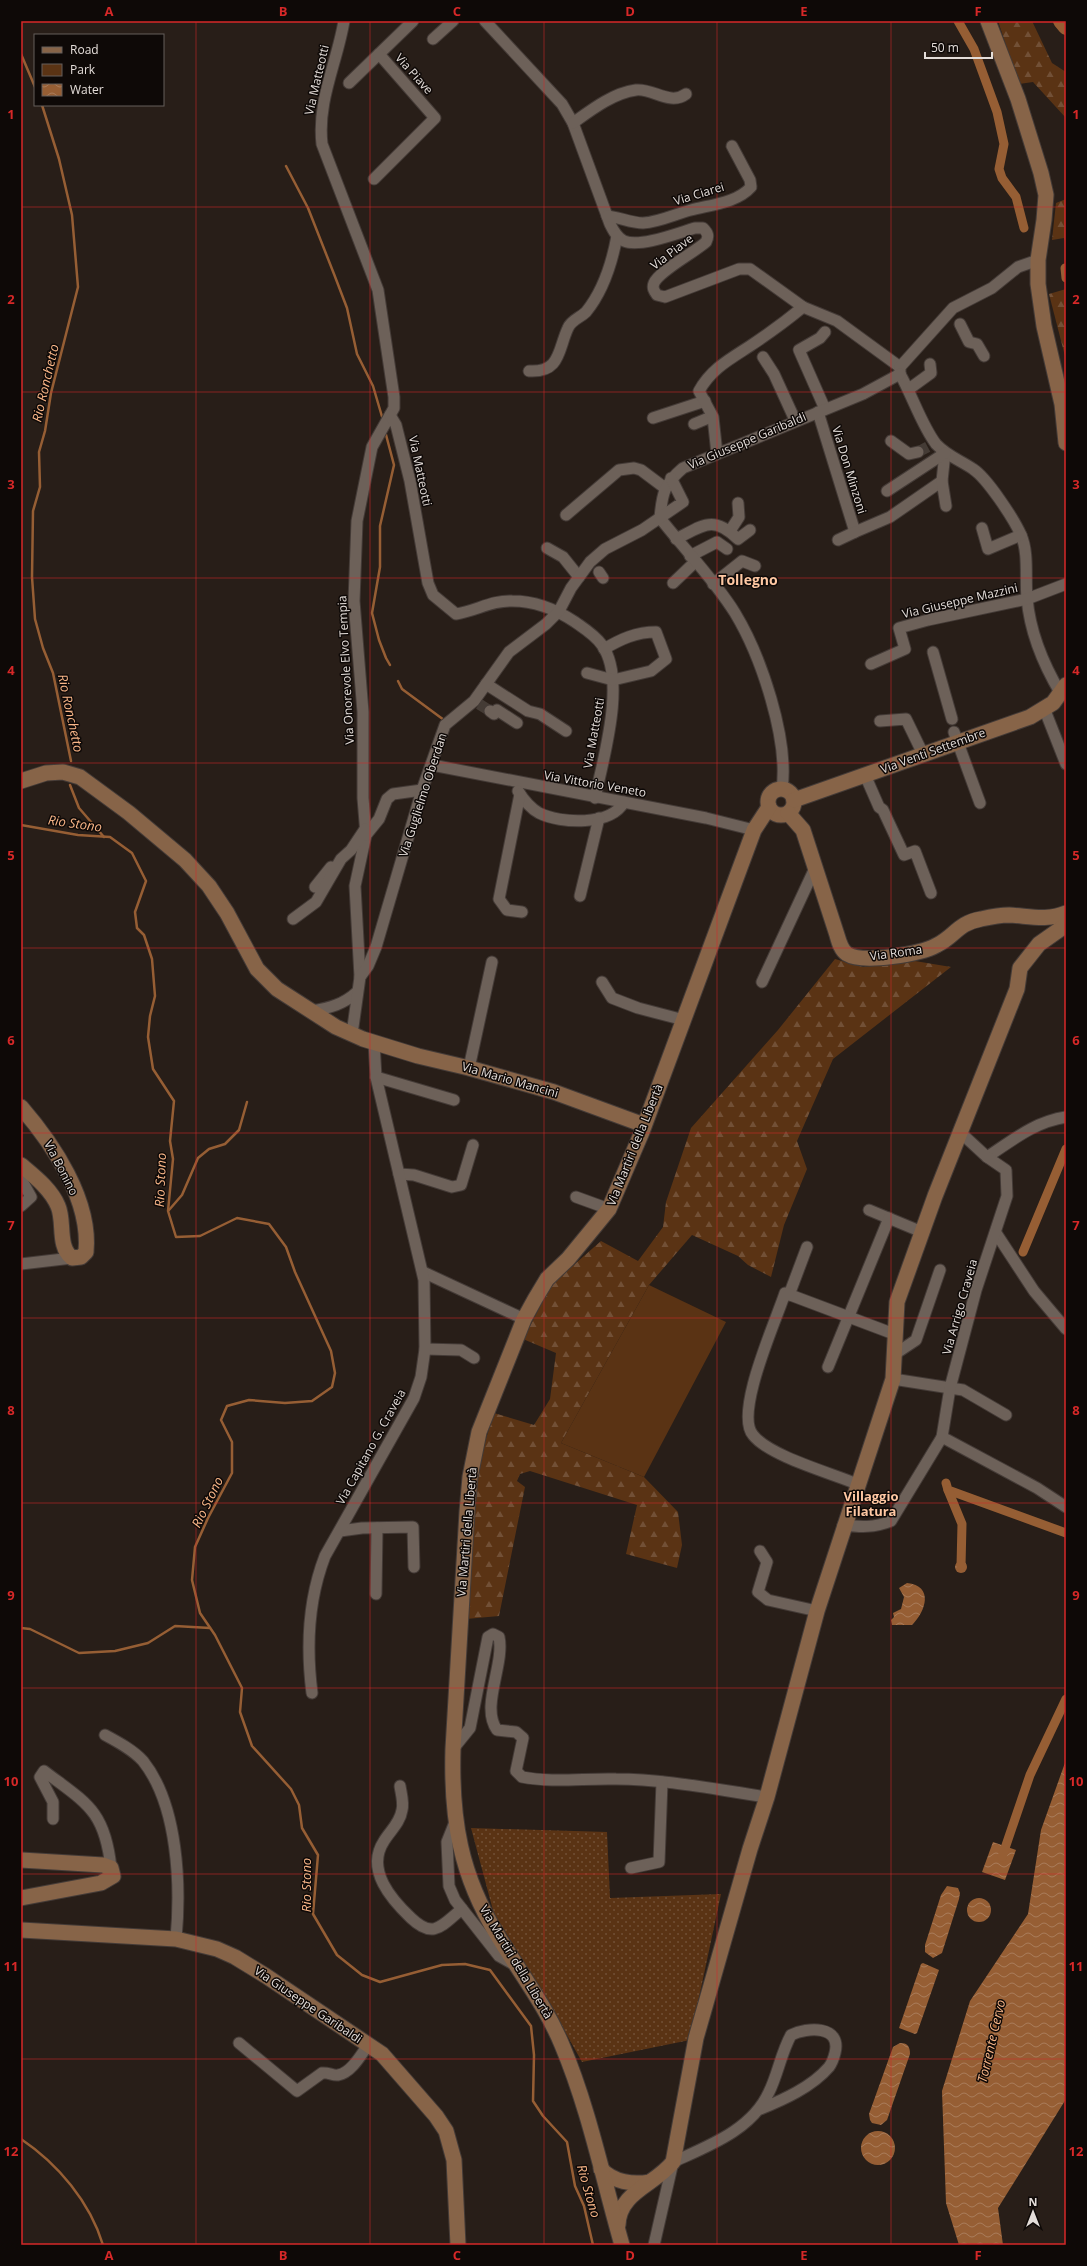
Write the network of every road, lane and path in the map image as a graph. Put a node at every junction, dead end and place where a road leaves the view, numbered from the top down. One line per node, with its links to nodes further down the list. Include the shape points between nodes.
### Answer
1 (344, 21): 27 (street, Via Matteotti, via 325,95 320,128 322,144 330,167 378,290 394,397 394,408)
2 (413, 21): 7 (street, Via Piave)
3 (453, 21): 6 (street)
4 (485, 21): 10 (street, via 550,88)
5 (988, 21): 15 (street, via 1018,98 1043,180 1046,195)
6 (433, 39)
7 (379, 54): 8 (street, Via Piave); 12 (street, Via Piave, via 435,118)
8 (350, 83)
9 (686, 94): 10 (street, via 673,99 635,90 601,104)
10 (573, 123): 13 (street)
11 (732, 146): 13 (street, Via Ciarei, via 750,180 751,187 747,191 716,206 691,210 653,222 641,223)
12 (374, 179)
13 (607, 216): 14 (street)
14 (616, 236): 16 (street, Via Piave, via 635,243 695,228 703,228 707,232 706,242 700,248 654,282 653,289 656,295 665,297 739,269 750,268); 22 (street, via 611,263 599,294 568,328 558,359 538,371)
15 (1038, 260): 23 (street, Via Giuseppe Garibaldi, via 1018,267 992,288 951,312); 33 (street, via 1040,298 1062,404)
16 (802, 307): 23 (street, Via Piave, via 837,321); 25 (street, via 769,334 732,356 712,374 699,391)
17 (960, 324): 19 (street, via 969,342 977,344)
18 (825, 332): 26 (street, Via Don Minzoni, via 820,338 799,350)
19 (984, 356)
20 (763, 357): 30 (street, via 774,374)
21 (930, 364): 24 (street, via 931,373)
22 (529, 371)
23 (900, 371): 24 (street, Via Giuseppe Mazzini); 26 (street, Via Giuseppe Garibaldi, via 862,394)
24 (909, 389): 35 (street, Via Giuseppe Mazzini, via 934,444)
25 (705, 401): 28 (street); 29 (street)
26 (821, 410): 30 (street, Via Giuseppe Garibaldi); 48 (street, Via Don Minzoni)
27 (390, 415): 61 (street, Via Matteotti, via 396,425 410,481 424,564 433,595 456,614 470,612 494,601 513,600); 92 (street, Via Onorevole Elvo Tempia, via 372,447 357,521 354,601 363,712 363,798)
28 (653, 418)
29 (710, 418): 31 (street); 36 (street)
30 (795, 420): 36 (street, Via Giuseppe Garibaldi)
31 (694, 424)
32 (891, 441): 34 (street, via 909,454)
33 (1066, 443)
34 (918, 452)
35 (945, 453): 38 (street); 40 (street); 49 (street, Via Giuseppe Mazzini, via 974,469 986,480)
36 (717, 454): 37 (street, Via Giuseppe Garibaldi, via 683,468)
37 (671, 478): 39 (street, Via Giuseppe Garibaldi); 44 (street, Via Guglielmo Oberdan, via 683,502)
38 (942, 481): 42 (street); 48 (street, Via Don Minzoni, via 882,521 874,522)
39 (665, 488): 43 (street, via 641,470 619,470); 44 (street, Via Giuseppe Garibaldi)
40 (887, 491)
41 (738, 503): 47 (street, via 739,517)
42 (946, 506)
43 (566, 515)
44 (660, 518): 50 (street); 56 (street, Via Guglielmo Oberdan, via 605,549 596,570)
45 (982, 528): 49 (street, via 988,549)
46 (750, 530): 47 (street, via 738,539)
47 (730, 531): 50 (street, via 714,524)
48 (855, 532): 51 (street)
49 (1021, 534): 60 (street, Via Giuseppe Mazzini, via 1025,547)
50 (676, 539): 54 (street)
51 (838, 540)
52 (547, 548): 56 (street, via 563,557)
53 (727, 549): 54 (street, via 717,542)
54 (692, 559): 57 (street); 58 (street)
55 (755, 566): 58 (street, via 742,561)
56 (579, 577): 61 (street, Via Guglielmo Oberdan)
57 (673, 583)
58 (713, 584): 82 (street, via 734,612 747,636 773,704 784,756)
59 (1066, 584): 60 (street, Via Giuseppe Mazzini)
60 (1027, 600): 64 (street, Via Giuseppe Mazzini, via 899,628 905,649); 68 (street, Via Giuseppe Mazzini, via 1037,644 1048,672)
61 (559, 611): 62 (street, Via Matteotti, via 590,632); 67 (street, Via Guglielmo Oberdan, via 509,652)
62 (604, 649): 66 (street, Via Matteotti); 66 (street, via 623,638 644,632 656,632 666,659 651,671)
63 (933, 652): 72 (street)
64 (871, 664)
65 (588, 673): 66 (street)
66 (613, 680): 85 (street, Via Matteotti, via 613,703)
67 (486, 684): 74 (street, via 528,711 540,714); 78 (street, Via Guglielmo Oberdan, via 476,703 445,725)
68 (1064, 691): 69 (street, Via Venti Settembre)
69 (1044, 708): 75 (street, Via Venti Settembre, via 1030,717); 77 (street)
70 (490, 712): 73 (street, via 494,714 497,710)
71 (880, 720): 76 (street, via 906,720)
72 (952, 720)
73 (517, 723)
74 (566, 731)
75 (956, 737): 76 (street, Via Venti Settembre); 87 (street)
76 (923, 754): 79 (street, Via Venti Settembre)
77 (1066, 764)
78 (432, 765): 81 (street, Via Vittorio Veneto); 83 (street, Via Guglielmo Oberdan)
79 (865, 775): 88 (street, Via Venti Settembre); 96 (street, via 904,855 915,851)
80 (21, 781): 107 (street, via 46,773 64,772 80,777 129,813 185,860 209,886 227,913 257,969 277,989)
81 (513, 782): 84 (street); 85 (street, Via Vittorio Veneto)
82 (782, 789): 88 (street, via 790,792); 89 (street, via 771,795)
83 (422, 790): 92 (street, via 393,794 387,799 379,819); 103 (street, Via Guglielmo Oberdan, via 376,947)
84 (520, 794): 90 (street, via 529,806 555,818 587,821); 98 (street, via 498,899 507,910)
85 (595, 798): 86 (street, Via Vittorio Veneto)
86 (624, 802): 90 (street, via 621,808); 91 (street, Via Vittorio Veneto)
87 (980, 804)
88 (791, 806): 89 (street, via 779,815); 94 (street, Via Roma)
89 (769, 807): 91 (street, Via Martiri della Libertà)
90 (599, 818): 97 (street)
91 (754, 830): 108 (street, Via Martiri della Libertà)
92 (366, 832): 93 (street); 103 (street, Via Onorevole Elvo Tempia, via 355,886)
93 (341, 859): 95 (street); 100 (street, via 316,902)
94 (815, 868): 99 (street, Via Roma, via 842,948 848,954 859,958 878,958 929,949 964,925 980,919 1007,915 1051,919); 105 (street)
95 (315, 887)
96 (931, 893)
97 (580, 896)
98 (522, 912)
99 (1066, 913)
100 (293, 919)
101 (1066, 925): 117 (street, via 1039,944 1020,968 1017,990)
102 (492, 962): 111 (street)
103 (360, 977): 106 (street, Via Guglielmo Oberdan)
104 (602, 982): 108 (street, via 612,998)
105 (762, 982)
106 (357, 992): 107 (street, via 349,1000 330,1008); 109 (street, Via Guglielmo Oberdan)
107 (312, 1011): 109 (street)
108 (684, 1020): 116 (street, Via Martiri della Libertà)
109 (352, 1034): 110 (street)
110 (374, 1042): 111 (street, Via Mario Mancini); 112 (street, Via Capitano G. Craveia)
111 (469, 1068): 116 (street, Via Mario Mancini, via 554,1092)
112 (376, 1077): 113 (street); 121 (street, Via Capitano G. Craveia)
113 (454, 1100)
114 (21, 1107): 131 (street, Via Bonino, via 59,1157 77,1198 88,1238 86,1252 81,1257)
115 (1066, 1117): 119 (street, via 1045,1122 1025,1131)
116 (644, 1125): 125 (street, Via Martiri della Libertà)
117 (961, 1133): 119 (street, Via Arrigo Craveia); 128 (street)
118 (473, 1145): 121 (street, via 461,1184 452,1187 414,1175)
119 (987, 1157): 129 (street, Via Arrigo Craveia, via 1006,1170 1007,1196)
120 (21, 1164): 131 (street, Via Bonino, via 46,1188 58,1206 64,1244)
121 (400, 1174): 134 (street, Via Capitano G. Craveia)
122 (21, 1179): 124 (street, via 31,1197)
123 (576, 1197): 125 (street)
124 (21, 1206)
125 (609, 1209): 137 (street, Via Martiri della Libertà, via 568,1260 547,1279)
126 (869, 1210): 127 (street)
127 (889, 1218): 128 (street); 136 (street)
128 (922, 1232): 139 (street, via 897,1302)
129 (996, 1233): 138 (street, via 1034,1291); 145 (street, Via Arrigo Craveia, via 976,1290)
130 (807, 1246): 135 (street)
131 (72, 1258): 132 (street)
132 (21, 1264)
133 (940, 1270): 141 (street, via 916,1340)
134 (423, 1272): 137 (street); 140 (street, Via Capitano G. Craveia)
135 (789, 1295): 136 (street); 148 (street, via 786,1293 752,1388 747,1425 753,1435 771,1450)
136 (848, 1316): 139 (street); 143 (street)
137 (524, 1319): 159 (street, Via Martiri della Libertà, via 479,1432 470,1477)
138 (1066, 1329)
139 (894, 1334): 141 (street)
140 (425, 1349): 142 (street, via 461,1350); 152 (street, Via Capitano G. Craveia, via 421,1377 414,1398)
141 (895, 1354): 144 (street)
142 (474, 1358)
143 (828, 1367)
144 (893, 1379): 145 (street); 148 (street)
145 (950, 1388): 146 (street, via 980,1398); 147 (street, Via Arrigo Craveia)
146 (1006, 1415)
147 (942, 1437): 149 (street, via 1037,1488); 150 (street, via 890,1521 881,1526 864,1528)
148 (857, 1484): 150 (street)
149 (1066, 1507)
150 (843, 1525): 156 (street)
151 (377, 1528): 152 (street); 154 (street, via 413,1527); 155 (street)
152 (340, 1531): 157 (street, Via Capitano G. Craveia, via 325,1556 315,1582 310,1610 309,1673)
153 (760, 1551): 156 (street, via 767,1562 758,1592 768,1600)
154 (414, 1567)
155 (376, 1594)
156 (817, 1611): 162 (street)
157 (312, 1693)
158 (105, 1735): 171 (street, via 128,1748 143,1762 154,1780 170,1820 175,1852 178,1919)
159 (453, 1749): 160 (street, via 470,1728 488,1637 493,1634 499,1637 501,1646 492,1700 493,1725 497,1730 516,1732 523,1738 516,1771 522,1778 617,1778); 164 (street, Via Martiri della Libertà, via 452,1789)
160 (662, 1782): 162 (street); 167 (street, via 659,1862)
161 (400, 1786): 169 (street, via 403,1809 398,1822 378,1853 378,1868 383,1884 390,1896 424,1929 433,1930 440,1927)
162 (767, 1797): 176 (street, via 696,2038)
163 (53, 1819): 166 (street, via 53,1802 40,1777 44,1771 92,1809 104,1830)
164 (455, 1822): 169 (street, via 447,1842 449,1886); 172 (street, Via Martiri della Libertà, via 472,1885)
165 (21, 1860): 166 (street, via 103,1865)
166 (111, 1868): 168 (street, via 113,1876 101,1883)
167 (631, 1868)
168 (21, 1898)
169 (462, 1909): 172 (street, via 499,1956)
170 (21, 1930): 171 (street, Via Giuseppe Garibaldi)
171 (176, 1939): 174 (street, Via Giuseppe Garibaldi, via 217,1949 235,1957)
172 (518, 1968): 177 (street, Via Martiri della Libertà, via 549,2016 562,2045)
173 (239, 2043): 174 (street, via 297,2091 322,2072 335,2075 345,2072 357,2061)
174 (368, 2045): 181 (street, Via Giuseppe Garibaldi, via 394,2066 446,2130 454,2160)
175 (758, 2110): 175 (street, via 768,2094 792,2035 800,2030 814,2029 825,2030 834,2037 836,2047 830,2066 800,2089); 176 (street, via 749,2120 716,2142)
176 (673, 2162): 178 (street, via 650,2182); 183 (street)
177 (601, 2169): 178 (street); 179 (street, Via Martiri della Libertà)
178 (629, 2190): 179 (street, via 618,2197); 180 (street, via 621,2208)
179 (608, 2195): 180 (street, Via Martiri della Libertà)
180 (617, 2228): 182 (street, Via Martiri della Libertà)
181 (458, 2245)
182 (622, 2245)
183 (654, 2245)

